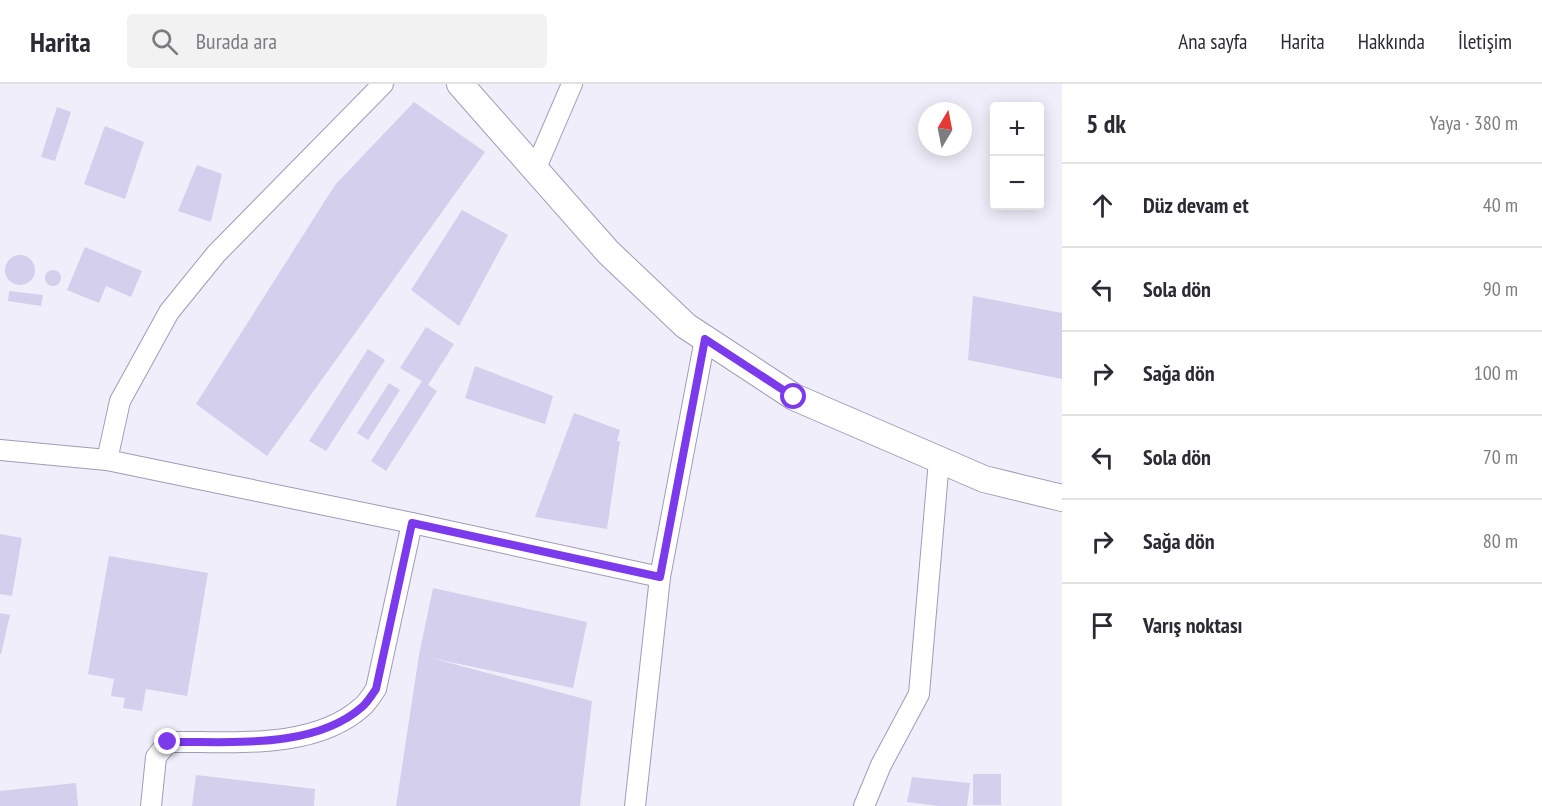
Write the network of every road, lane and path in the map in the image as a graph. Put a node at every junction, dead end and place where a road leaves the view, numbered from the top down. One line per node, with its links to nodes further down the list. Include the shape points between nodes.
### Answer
1 (383, 84): 7 (street, via 216,254 169,312 120,401)
2 (460, 84): 4 (main road)
3 (572, 84): 4 (street)
4 (535, 170): 5 (main road, via 608,252 686,326)
5 (705, 339): 8 (main road, via 794,397); 11 (street)
6 (0, 450): 7 (street)
7 (107, 460): 10 (street)
8 (939, 460): 9 (main road, via 984,479); 14 (street, via 920,694 881,765)
9 (1062, 498)
10 (412, 523): 11 (street); 12 (street, via 376,689 362,707 338,723 312,733 268,741 168,742 156,757)
11 (660, 577): 13 (street)
12 (151, 806)
13 (635, 806)
14 (864, 806)

